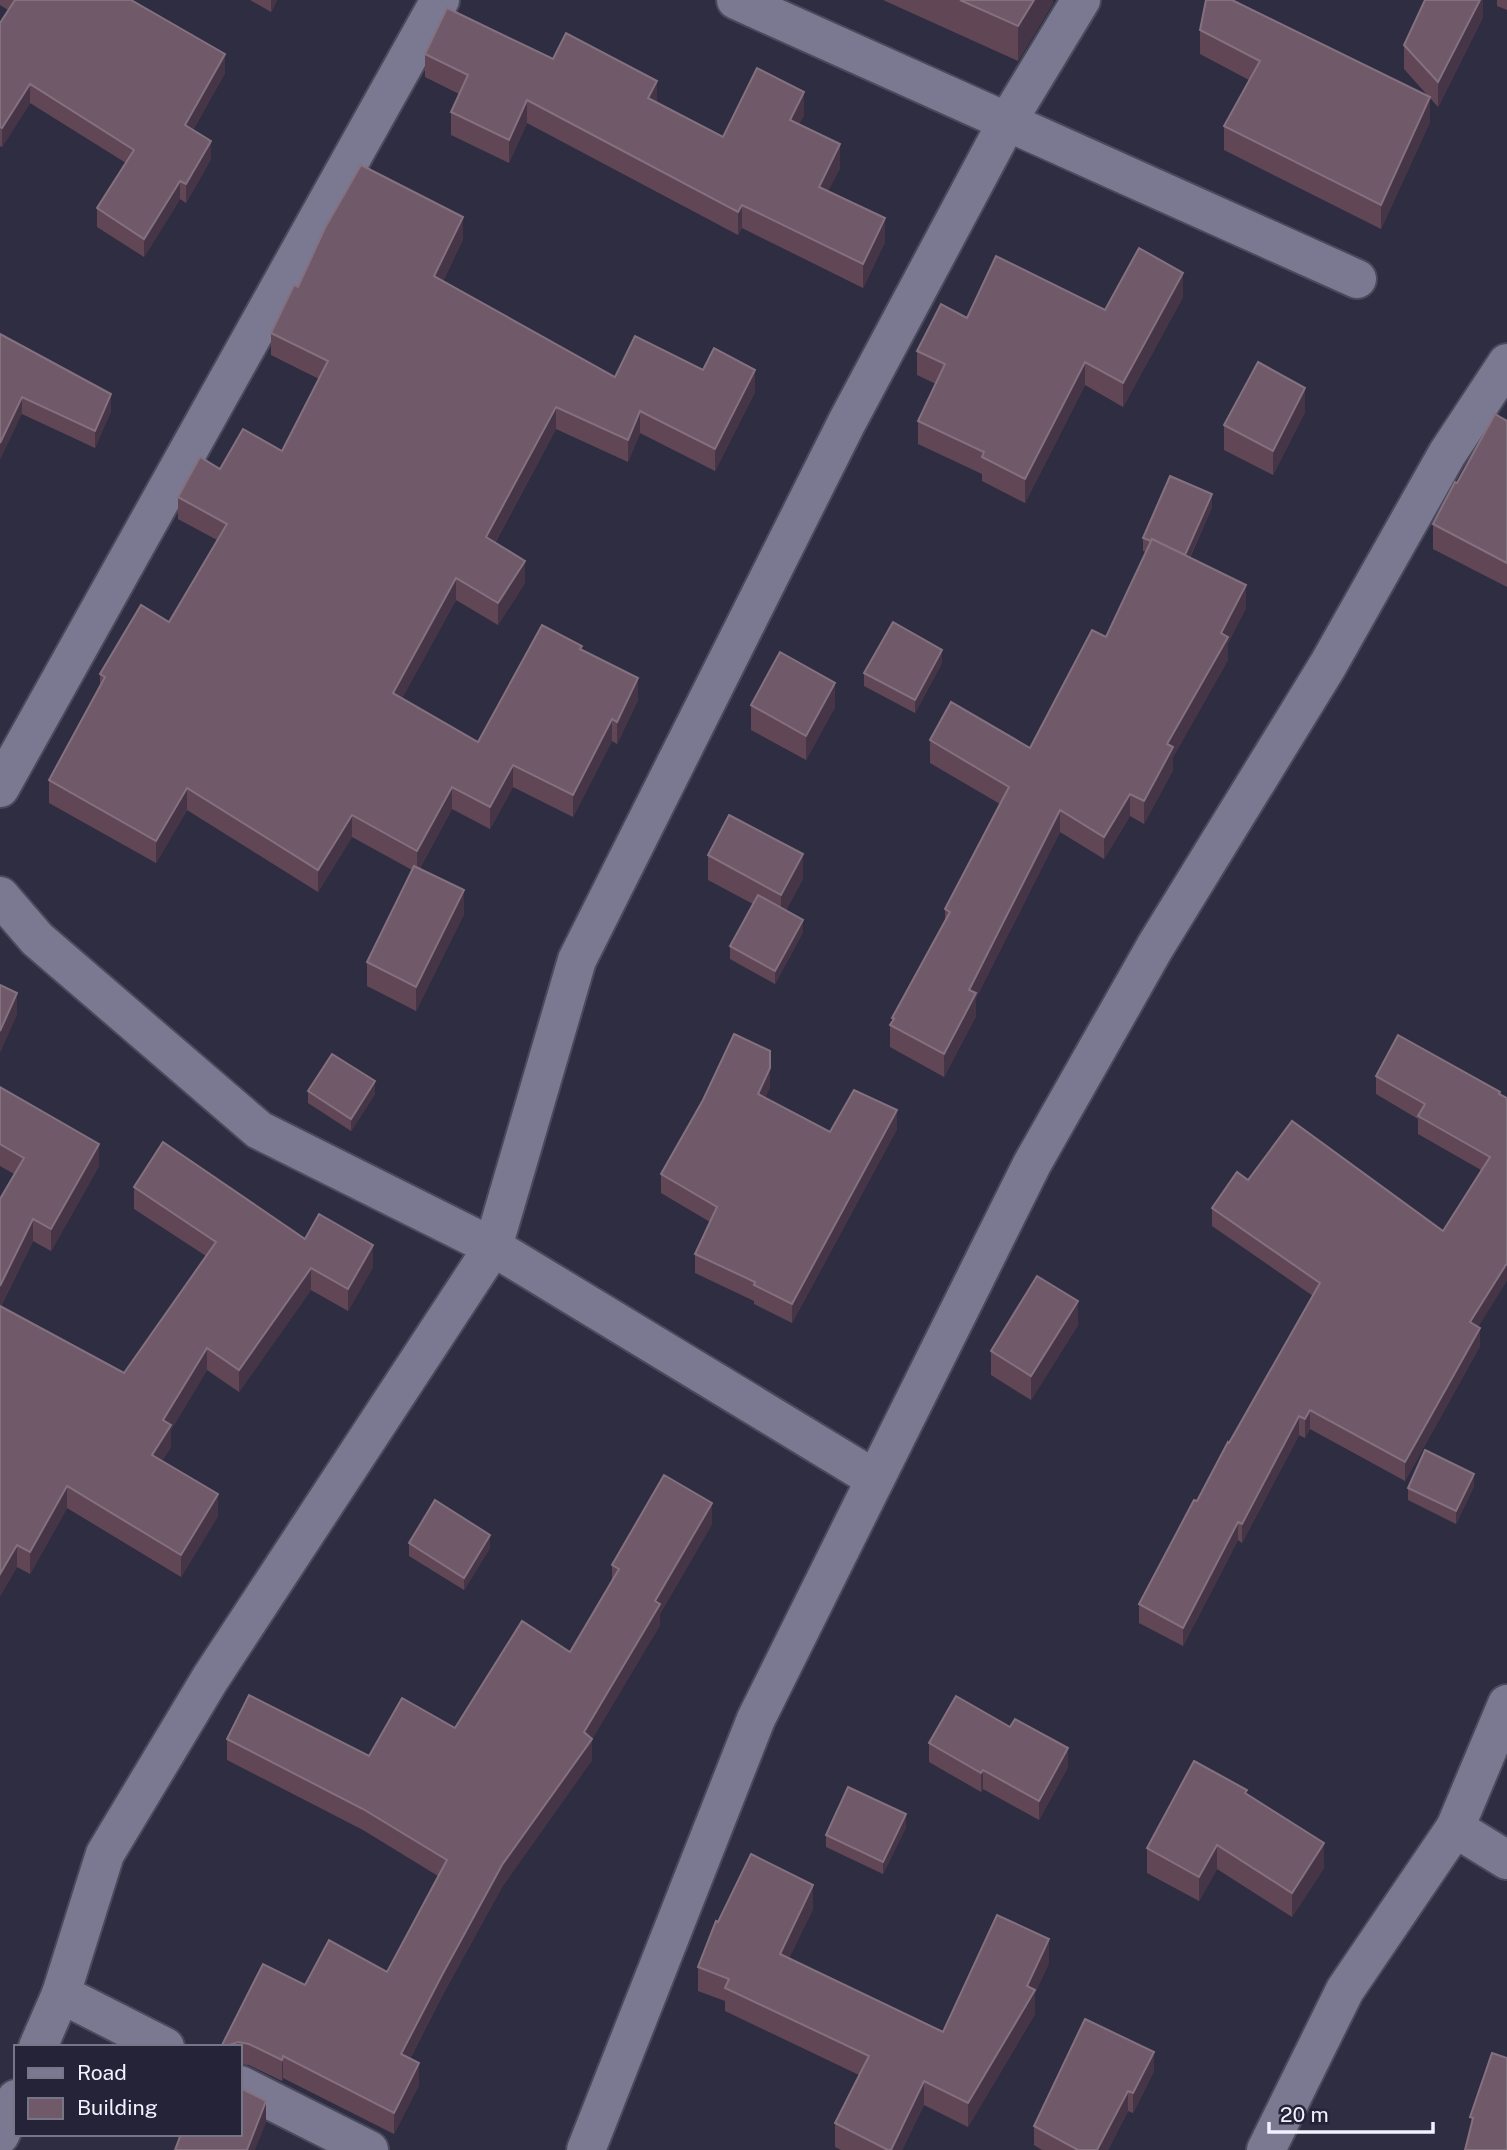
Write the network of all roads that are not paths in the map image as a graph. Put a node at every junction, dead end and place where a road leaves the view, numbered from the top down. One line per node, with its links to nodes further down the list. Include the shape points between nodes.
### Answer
1 (440, 0): 7 (street)
2 (736, 0): 4 (street)
3 (1081, 0): 4 (street)
4 (1007, 122): 5 (street); 9 (street, via 847,422 577,960)
5 (1357, 279)
6 (1507, 363): 10 (street, via 1447,454 1328,665 1134,983 1032,1164)
7 (0, 788)
8 (0, 896): 9 (street, via 37,939 259,1130)
9 (493, 1247): 10 (street); 14 (street, via 210,1679 105,1854)
10 (875, 1479): 21 (street, via 756,1719)
11 (1507, 1704): 12 (street)
12 (1455, 1828): 13 (street); 22 (street, via 1345,1990)
13 (1507, 1860)
14 (61, 1994): 15 (street); 16 (street)
15 (39, 2045)
16 (161, 2045)
17 (242, 2086): 20 (street)
18 (14, 2104): 19 (street)
19 (0, 2135)
20 (369, 2150)
21 (586, 2150)
22 (1266, 2150)

